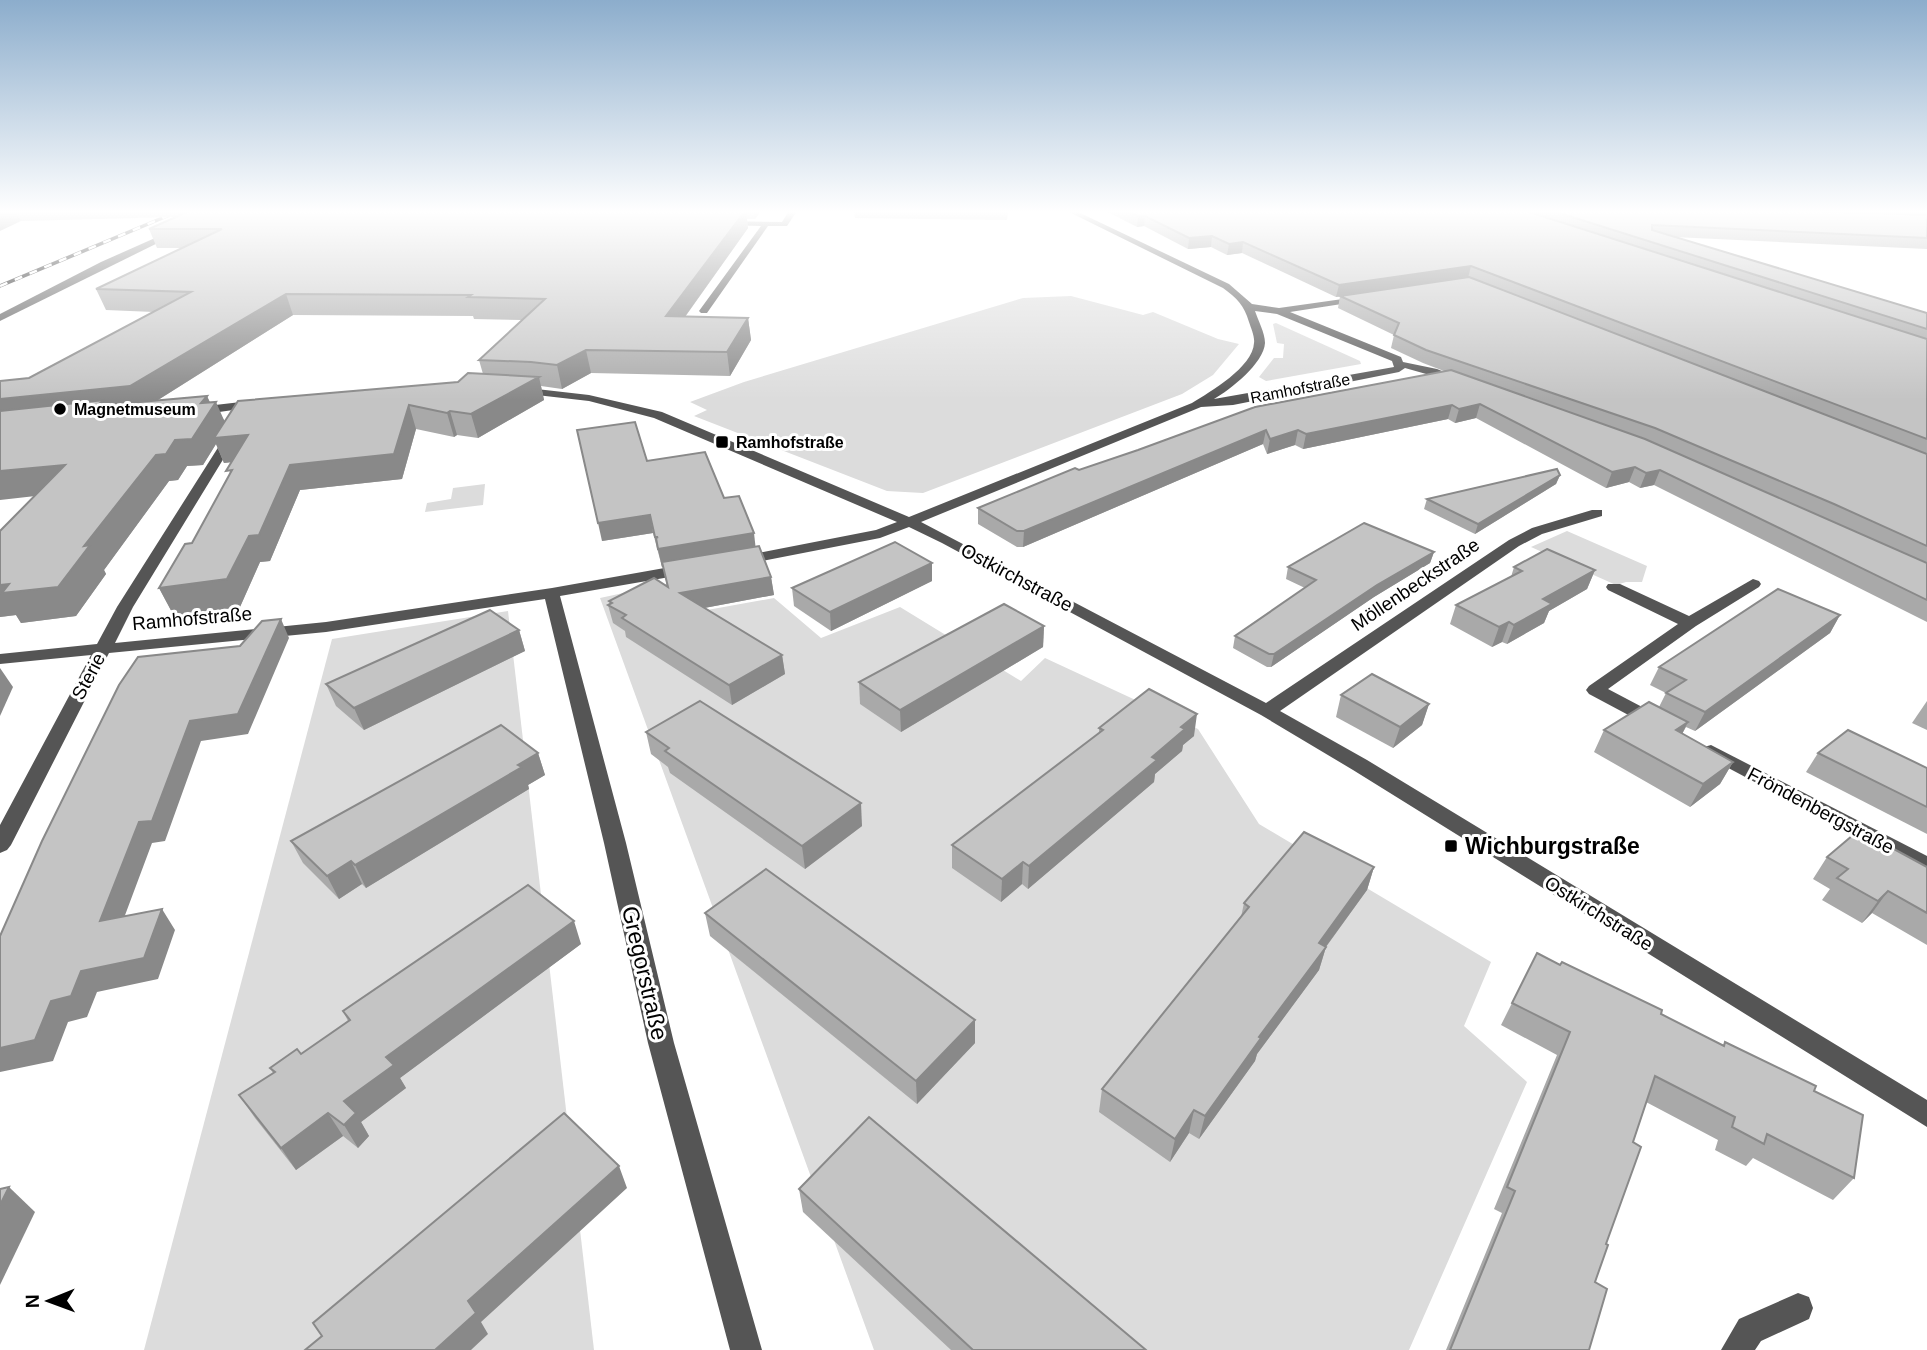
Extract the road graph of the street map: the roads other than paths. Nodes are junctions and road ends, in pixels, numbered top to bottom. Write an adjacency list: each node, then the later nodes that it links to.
1 (83, 274): 8 (street)
2 (730, 274): 6 (street)
3 (1201, 274): 5 (street)
4 (1367, 298): 7 (street)
5 (1249, 307): 7 (street); 14 (street, Ramhofstraße)
6 (704, 311)
7 (1279, 312): 9 (street)
8 (0, 318)
9 (1399, 364): 10 (street); 14 (street, Ramhofstraße)
10 (1470, 385)
11 (510, 390): 17 (street, Ostkirchstraße)
12 (277, 402): 13 (street)
13 (250, 405): 15 (street); 24 (street, Sterie)
14 (1196, 405): 17 (street, Ramhofstraße)
15 (182, 412)
16 (1597, 513): 26 (street, Möllenbeckstraße)
17 (908, 522): 18 (street, Ramhofstraße); 26 (street, Ostkirchstraße)
18 (725, 563)
19 (699, 567): 22 (street, Ramhofstraße)
20 (1753, 584): 23 (street)
21 (1614, 587): 23 (street)
22 (552, 593): 24 (street, Ramhofstraße); 33 (street, Gregorstraße)
23 (1690, 623): 27 (street)
24 (103, 648): 25 (street, Ramhofstraße); 29 (street, Sterie)
25 (0, 659)
26 (1267, 711): 31 (street, Ostkirchstraße)
27 (1669, 729)
28 (1693, 742): 30 (street, Fröndenbergstraße)
29 (0, 845)
30 (1927, 866)
31 (1927, 1115)
32 (1798, 1308): 34 (street)
33 (746, 1350)
34 (1737, 1350)

